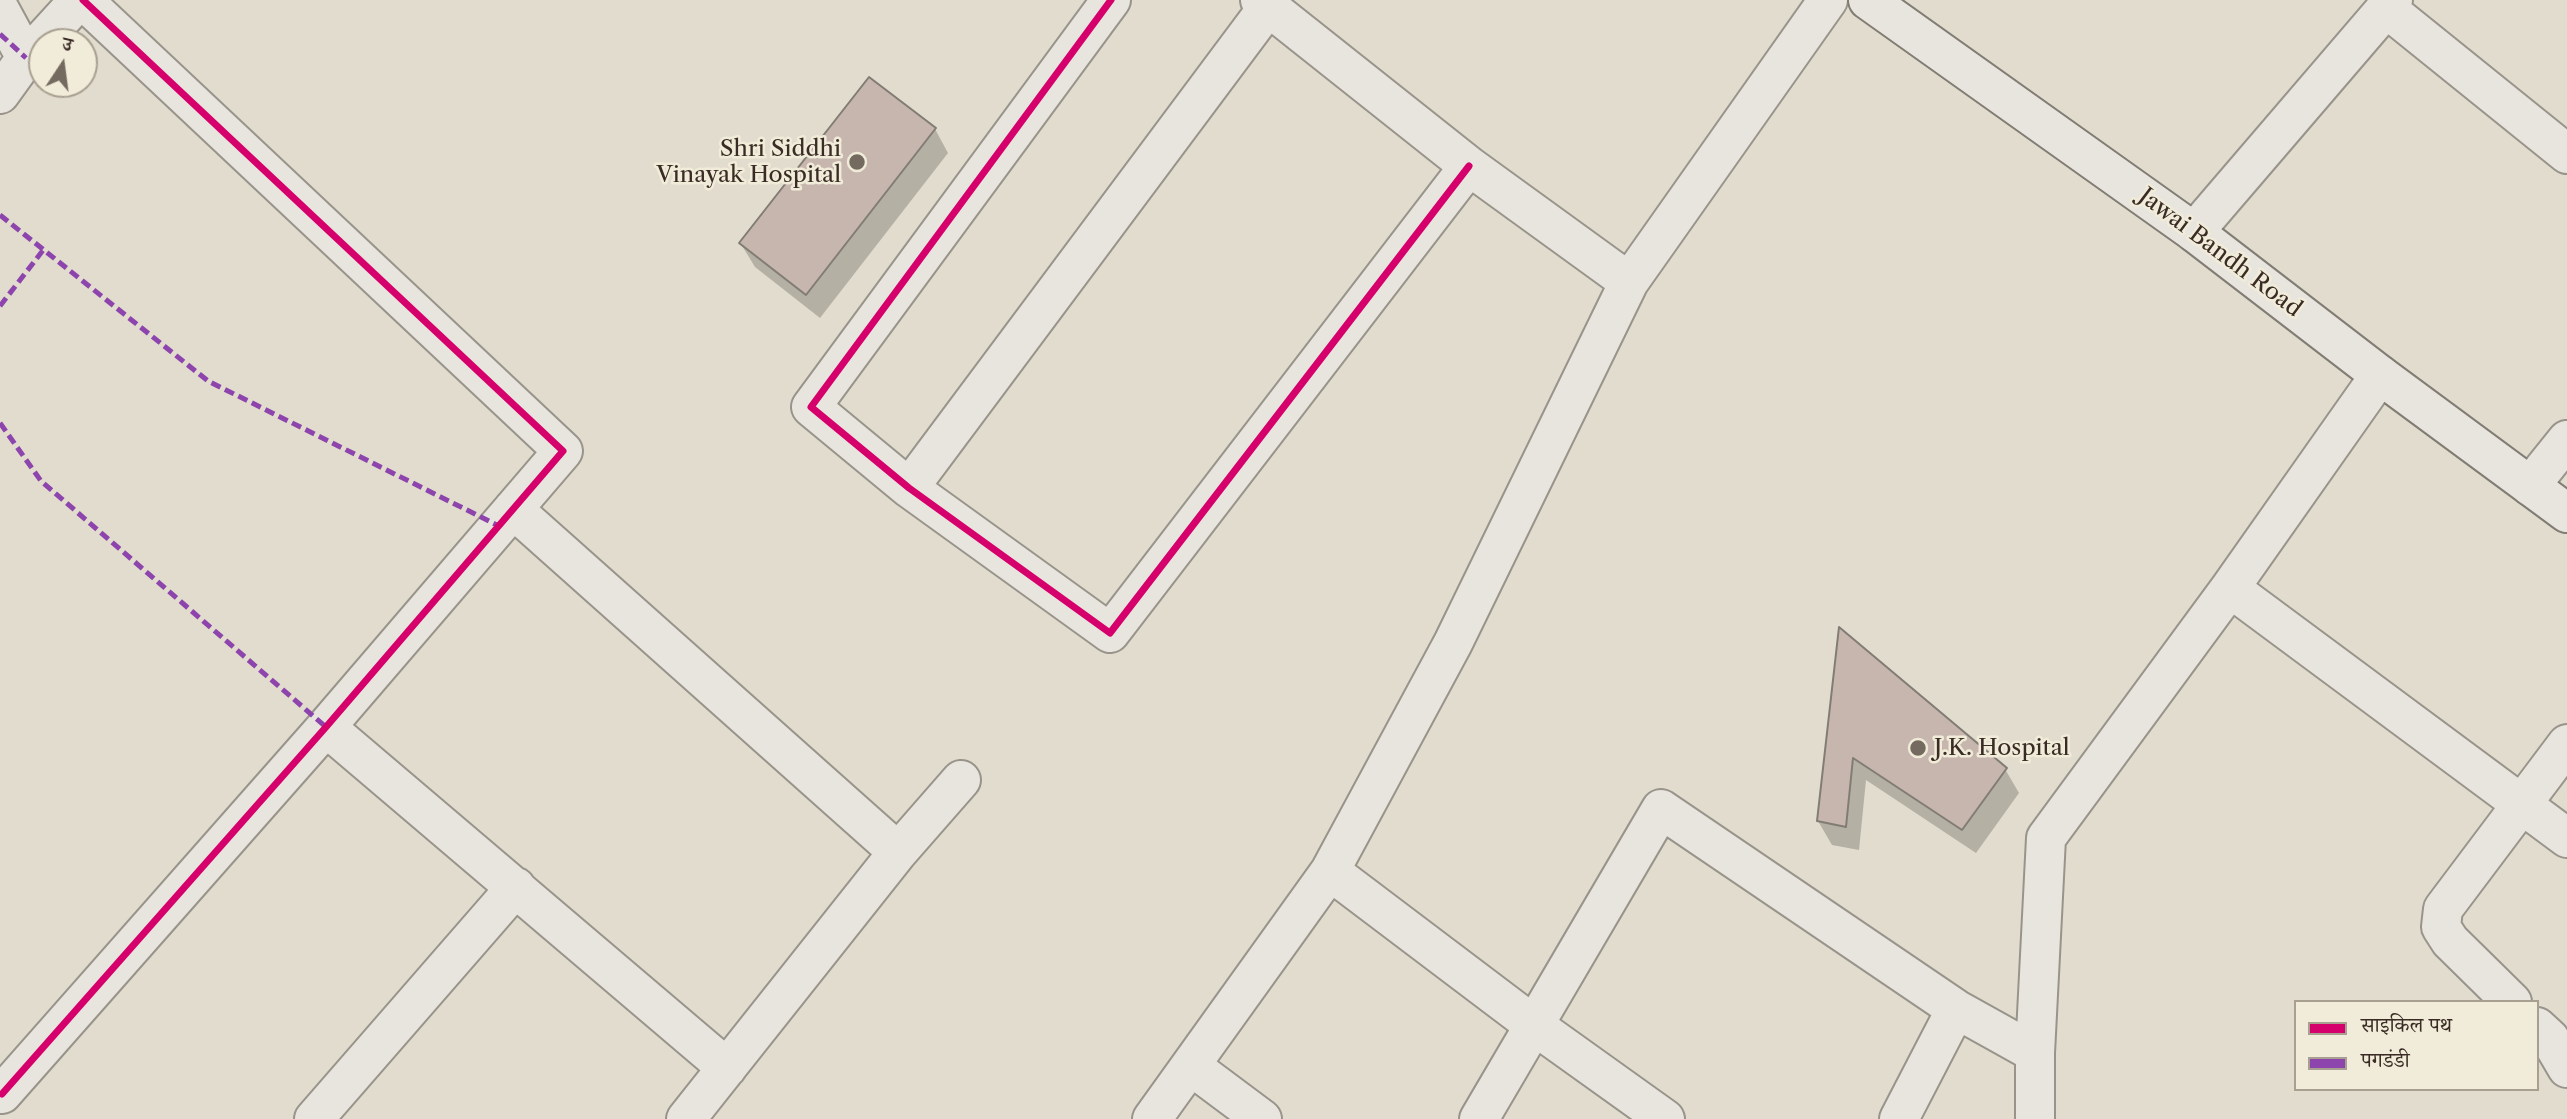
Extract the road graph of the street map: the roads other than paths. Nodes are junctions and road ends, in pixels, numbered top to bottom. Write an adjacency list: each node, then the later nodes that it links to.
1 (81, 0): 8 (street); 18 (street)
2 (1111, 0): 17 (street)
3 (1828, 0): 13 (street)
4 (1868, 0): 12 (street, Jawai Bandh Road)
5 (1264, 3): 11 (street); 17 (street)
6 (2390, 4): 10 (street); 12 (street)
7 (0, 10): 8 (street)
8 (26, 58): 9 (street)
9 (0, 94)
10 (2567, 154)
11 (1469, 166): 13 (street); 17 (street)
12 (2194, 232): 14 (street, Jawai Bandh Road)
13 (1629, 282): 27 (street)
14 (2380, 375): 16 (street, Jawai Bandh Road); 20 (street)
15 (2567, 440): 16 (street)
16 (2530, 486): 19 (street, Jawai Bandh Road)
17 (909, 488)
18 (513, 509): 21 (street); 26 (street)
19 (2567, 513)
20 (2230, 588): 24 (street); 32 (street)
21 (326, 727): 28 (street); 35 (street)
22 (2567, 744): 24 (street)
23 (961, 780): 26 (street)
24 (2521, 804): 25 (street); 29 (street)
25 (2567, 838)
26 (898, 852): 34 (street)
27 (1330, 871): 31 (street); 33 (street)
28 (516, 887): 34 (street); 36 (street)
29 (2510, 1000)
30 (1956, 1009): 31 (street); 32 (street); 42 (street)
31 (1535, 1026): 40 (street); 41 (street)
32 (2035, 1054): 43 (street)
33 (1191, 1066): 38 (street); 39 (street)
34 (727, 1068): 37 (street)
35 (2, 1094)
36 (314, 1119)
37 (686, 1119)
38 (1152, 1119)
39 (1262, 1119)
40 (1479, 1119)
41 (1665, 1119)
42 (1899, 1119)
43 (2035, 1119)

